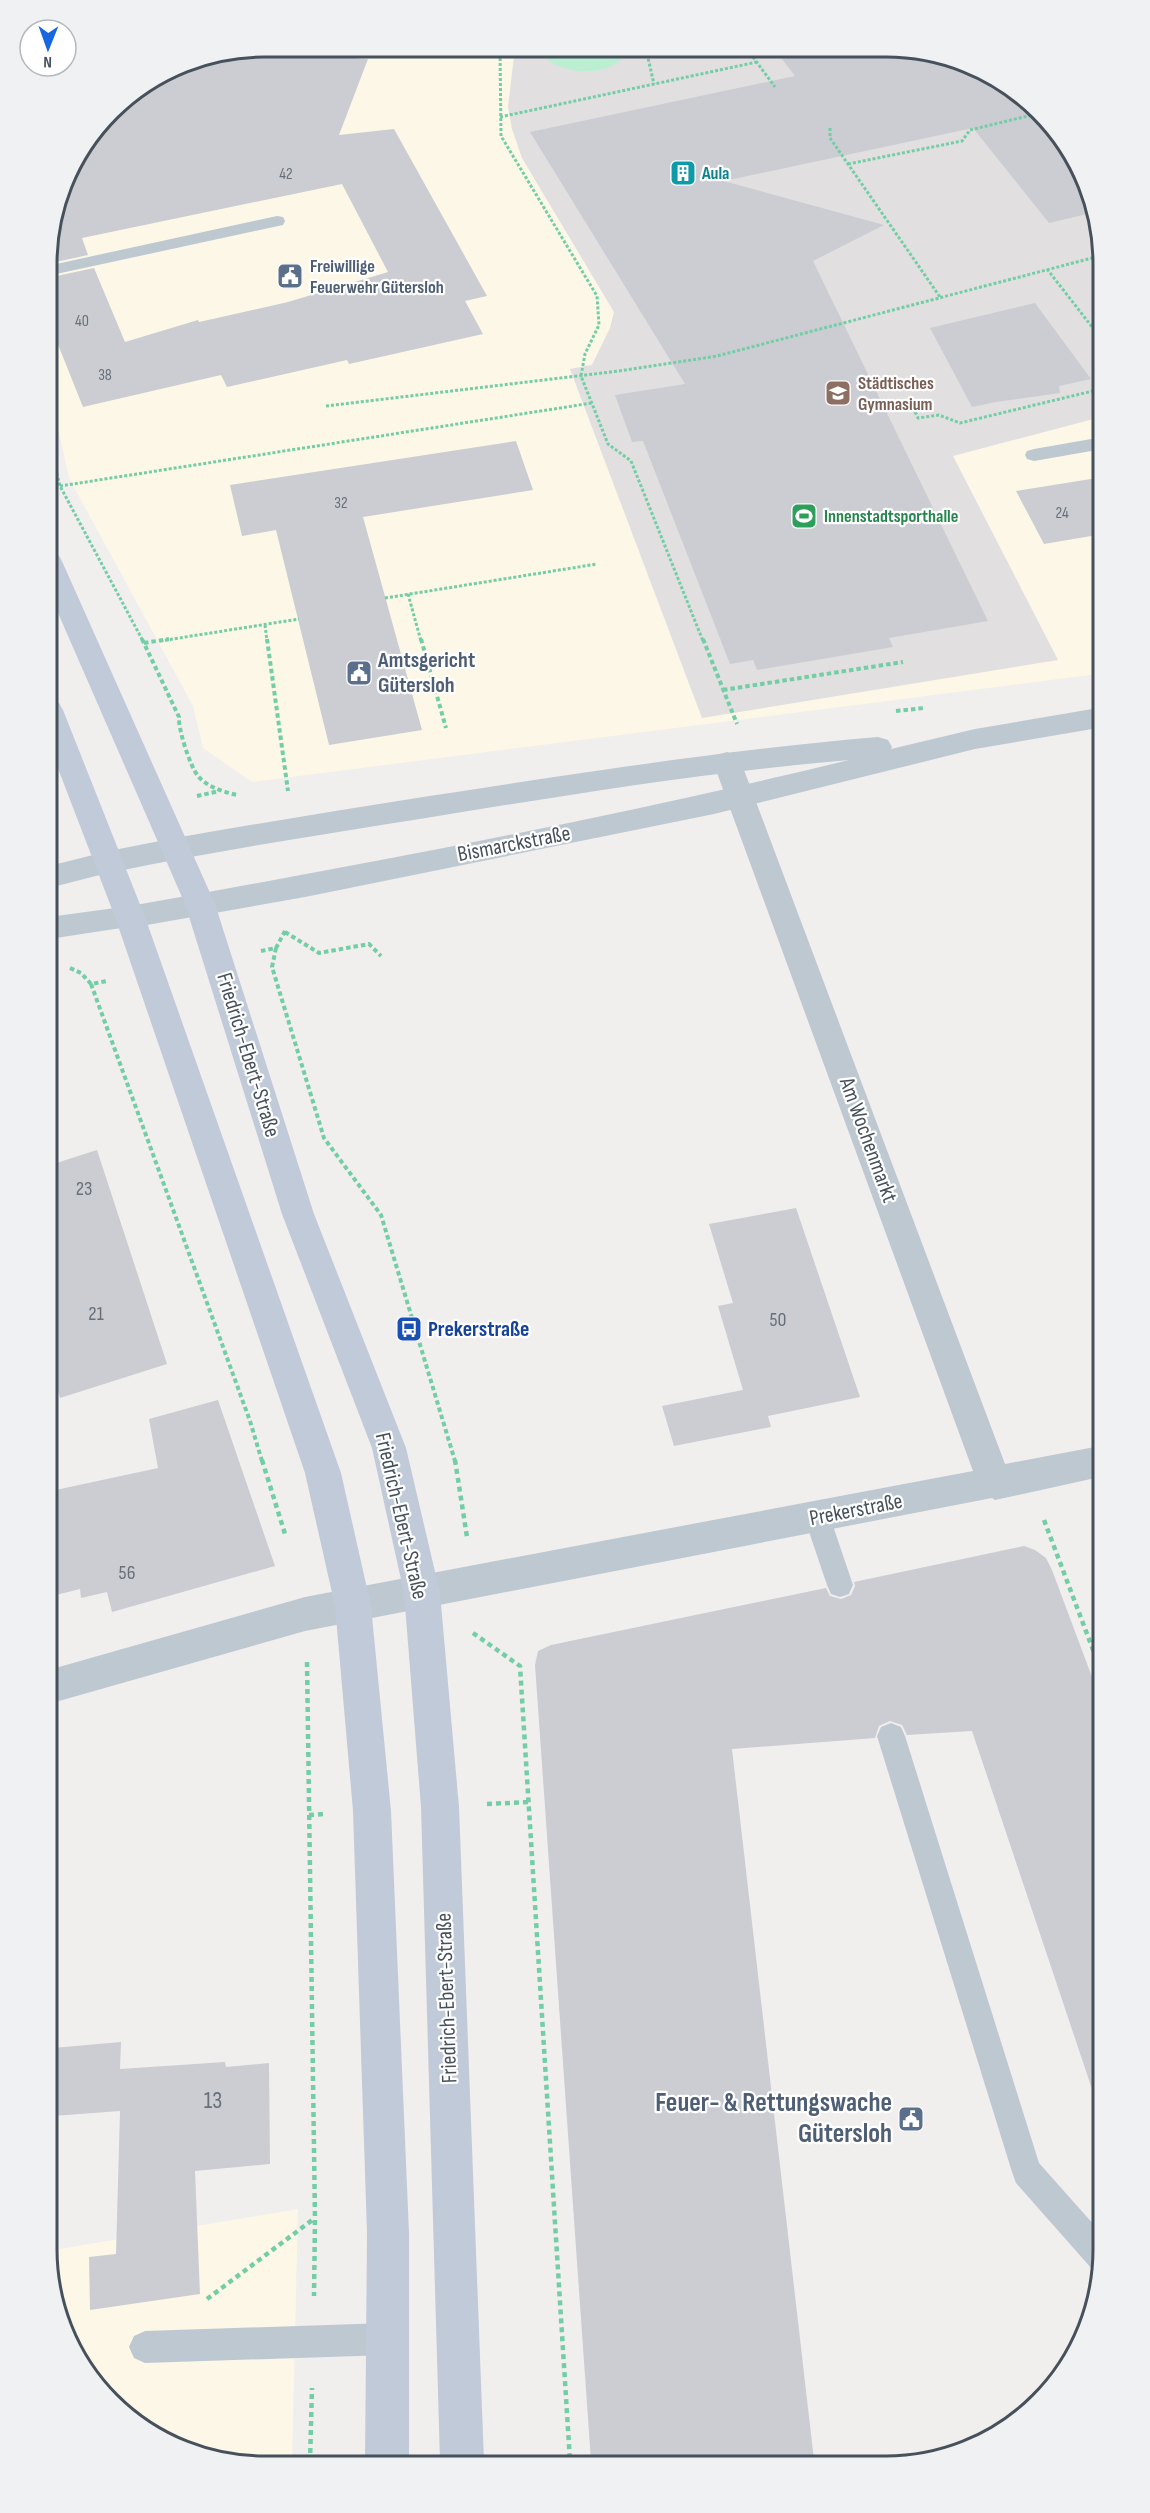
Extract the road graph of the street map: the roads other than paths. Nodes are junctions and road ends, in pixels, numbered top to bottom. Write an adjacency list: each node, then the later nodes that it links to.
1 (277, 221): 2 (lane)
2 (57, 269)
3 (1093, 445): 4 (lane)
4 (1034, 455)
5 (57, 580): 11 (main road, Friedrich-Ebert-Straße)
6 (1093, 719): 8 (street, Bismarckstraße)
7 (57, 730): 12 (main road)
8 (975, 739): 9 (street, Bismarckstraße); 10 (street, Bismarckstraße)
9 (727, 762): 10 (street, Am Wochenmarkt); 11 (street, Bismarckstraße)
10 (740, 797): 14 (street, Bismarckstraße); 18 (street, Am Wochenmarkt)
11 (175, 848): 12 (street, Bismarckstraße); 14 (main road, Friedrich-Ebert-Straße)
12 (109, 862): 13 (street, Bismarckstraße); 15 (main road)
13 (57, 875)
14 (200, 904): 15 (street, Bismarckstraße); 21 (main road, Friedrich-Ebert-Straße)
15 (130, 917): 16 (street, Bismarckstraße); 22 (main road)
16 (57, 927)
17 (1093, 1463): 18 (street, Prekerstraße)
18 (1012, 1480): 19 (street, Prekerstraße)
19 (817, 1517): 20 (lane); 21 (street, Prekerstraße)
20 (840, 1585)
21 (422, 1593): 22 (street, Prekerstraße); 29 (main road, Friedrich-Ebert-Straße)
22 (353, 1606): 23 (street, Prekerstraße); 26 (main road)
23 (57, 1685)
24 (891, 1737): 25 (lane)
25 (1093, 2247)
26 (387, 2339): 27 (lane); 28 (main road)
27 (145, 2347)
28 (387, 2456)
29 (462, 2456)

